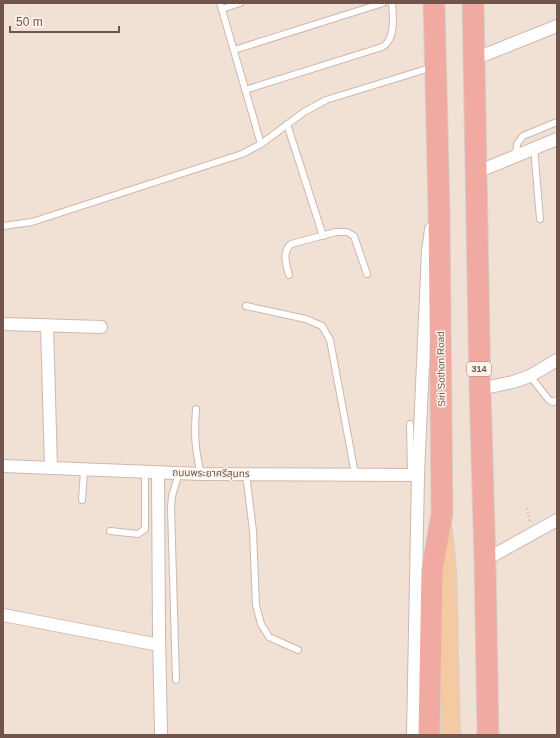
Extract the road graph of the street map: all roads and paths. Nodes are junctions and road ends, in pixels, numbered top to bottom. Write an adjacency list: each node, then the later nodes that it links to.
1 (240, 3): 6 (lane)
2 (383, 3): 8 (lane)
3 (392, 3): 11 (lane)
4 (434, 3): 10 (highway, Siri Sothon Road)
5 (473, 3): 9 (highway, 314)
6 (221, 6): 8 (lane)
7 (557, 26): 9 (street)
8 (234, 50): 11 (lane)
9 (474, 58): 18 (highway, 314)
10 (436, 66): 13 (lane); 19 (highway, Siri Sothon Road)
11 (245, 90): 15 (lane)
12 (557, 122): 17 (lane)
13 (287, 124): 15 (lane); 22 (lane)
14 (556, 142): 16 (street)
15 (261, 144): 21 (lane)
16 (534, 148): 17 (street); 20 (lane)
17 (516, 156): 18 (street)
18 (477, 172): 31 (highway, 314)
19 (439, 209): 44 (street); 46 (highway, Siri Sothon Road)
20 (540, 219)
21 (3, 226)
22 (323, 236): 23 (lane); 24 (lane)
23 (367, 274)
24 (289, 275)
25 (246, 306): 43 (lane)
26 (3, 324): 27 (street)
27 (47, 325): 28 (street); 36 (street)
28 (101, 327)
29 (557, 360): 30 (street)
30 (530, 376): 31 (street); 32 (lane)
31 (480, 389): 49 (highway, 314)
32 (557, 400)
33 (196, 409): 41 (lane)
34 (410, 424): 44 (lane)
35 (3, 466): 36 (street, ถนนพระยาศรีสุนทร)
36 (51, 468): 37 (street, ถนนพระยาศรีสุนทร)
37 (84, 470): 38 (street, ถนนพระยาศรีสุนทร); 45 (lane)
38 (145, 472): 39 (street, ถนนพระยาศรีสุนทร); 48 (lane)
39 (158, 472): 40 (street, ถนนพระยาศรีสุนทร); 52 (street)
40 (179, 473): 41 (street, ถนนพระยาศรีสุนทร); 51 (lane)
41 (201, 474): 42 (street, ถนนพระยาศรีสุนทร)
42 (246, 474): 43 (street, ถนนพระยาศรีสุนทร); 53 (lane)
43 (355, 474): 44 (street, ถนนพระยาศรีสุนทร)
44 (415, 475): 56 (street)
45 (82, 500)
46 (442, 514): 57 (highway); 58 (main road, Siri Sothon Road)
47 (557, 520): 49 (street)
48 (110, 531)
49 (485, 560): 59 (highway, 314)
50 (3, 615): 52 (street)
51 (174, 634): 52 (lane); 54 (lane)
52 (159, 640): 55 (street)
53 (298, 650)
54 (176, 680)
55 (161, 735)
56 (413, 735)
57 (428, 735)
58 (451, 735)
59 (488, 735)

